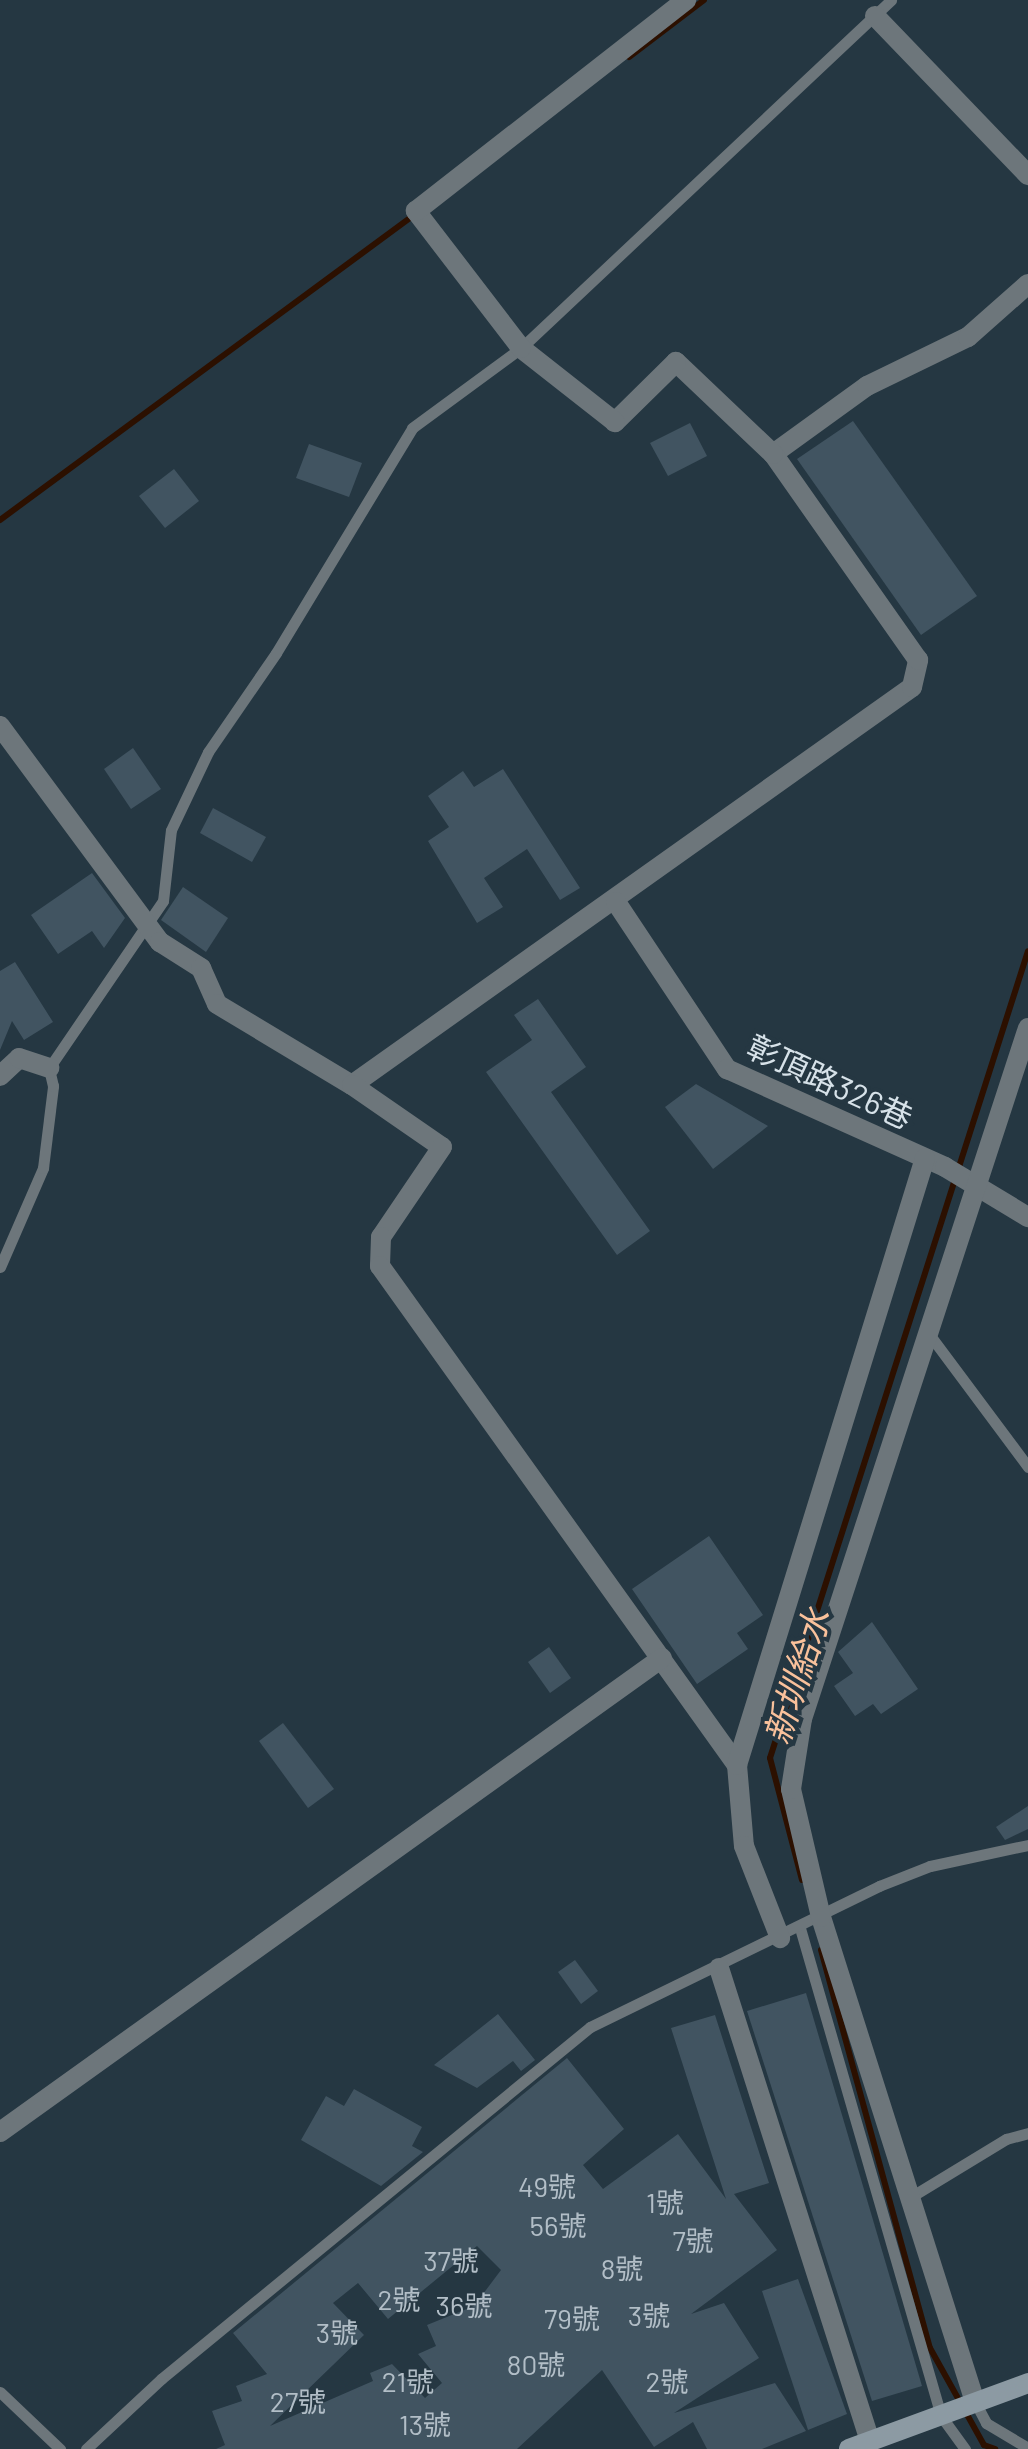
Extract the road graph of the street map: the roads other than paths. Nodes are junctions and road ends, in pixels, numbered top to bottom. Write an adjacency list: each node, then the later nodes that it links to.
1 (686, 0): 6 (street)
2 (891, 0): 3 (lane)
3 (875, 16): 4 (street); 6 (lane)
4 (1028, 175)
5 (1028, 284): 7 (street)
6 (521, 348): 7 (street); 10 (lane)
7 (773, 454): 9 (street)
8 (0, 726): 10 (street)
9 (616, 902): 14 (street); 15 (street, 彰頂路326巷)
10 (148, 925): 12 (lane); 14 (street)
11 (1028, 1028): 16 (street)
12 (49, 1068): 13 (street); 18 (lane)
13 (0, 1076)
14 (352, 1085): 21 (street)
15 (926, 1158): 16 (street, 彰頂路326巷); 22 (street)
16 (974, 1181): 17 (street, 彰頂路326巷); 19 (street)
17 (1028, 1217)
18 (0, 1267)
19 (926, 1330): 20 (lane); 24 (street)
20 (1028, 1467)
21 (662, 1658): 22 (street); 28 (street)
22 (737, 1765): 26 (street)
23 (1028, 1845): 24 (lane)
24 (821, 1917): 25 (lane); 30 (street)
25 (800, 1928): 26 (lane); 34 (lane)
26 (780, 1938): 27 (lane)
27 (719, 1968): 35 (street); 38 (lane)
28 (0, 2132)
29 (1028, 2133): 30 (lane)
30 (910, 2198): 33 (street)
31 (1028, 2383): 33 (main road)
32 (0, 2392): 37 (lane)
33 (974, 2402): 34 (main road); 36 (lane)
34 (941, 2416): 35 (main road); 40 (lane)
35 (870, 2441): 39 (main road)
36 (1028, 2448)
37 (60, 2449)
38 (86, 2449)
39 (848, 2449)
40 (965, 2449)

